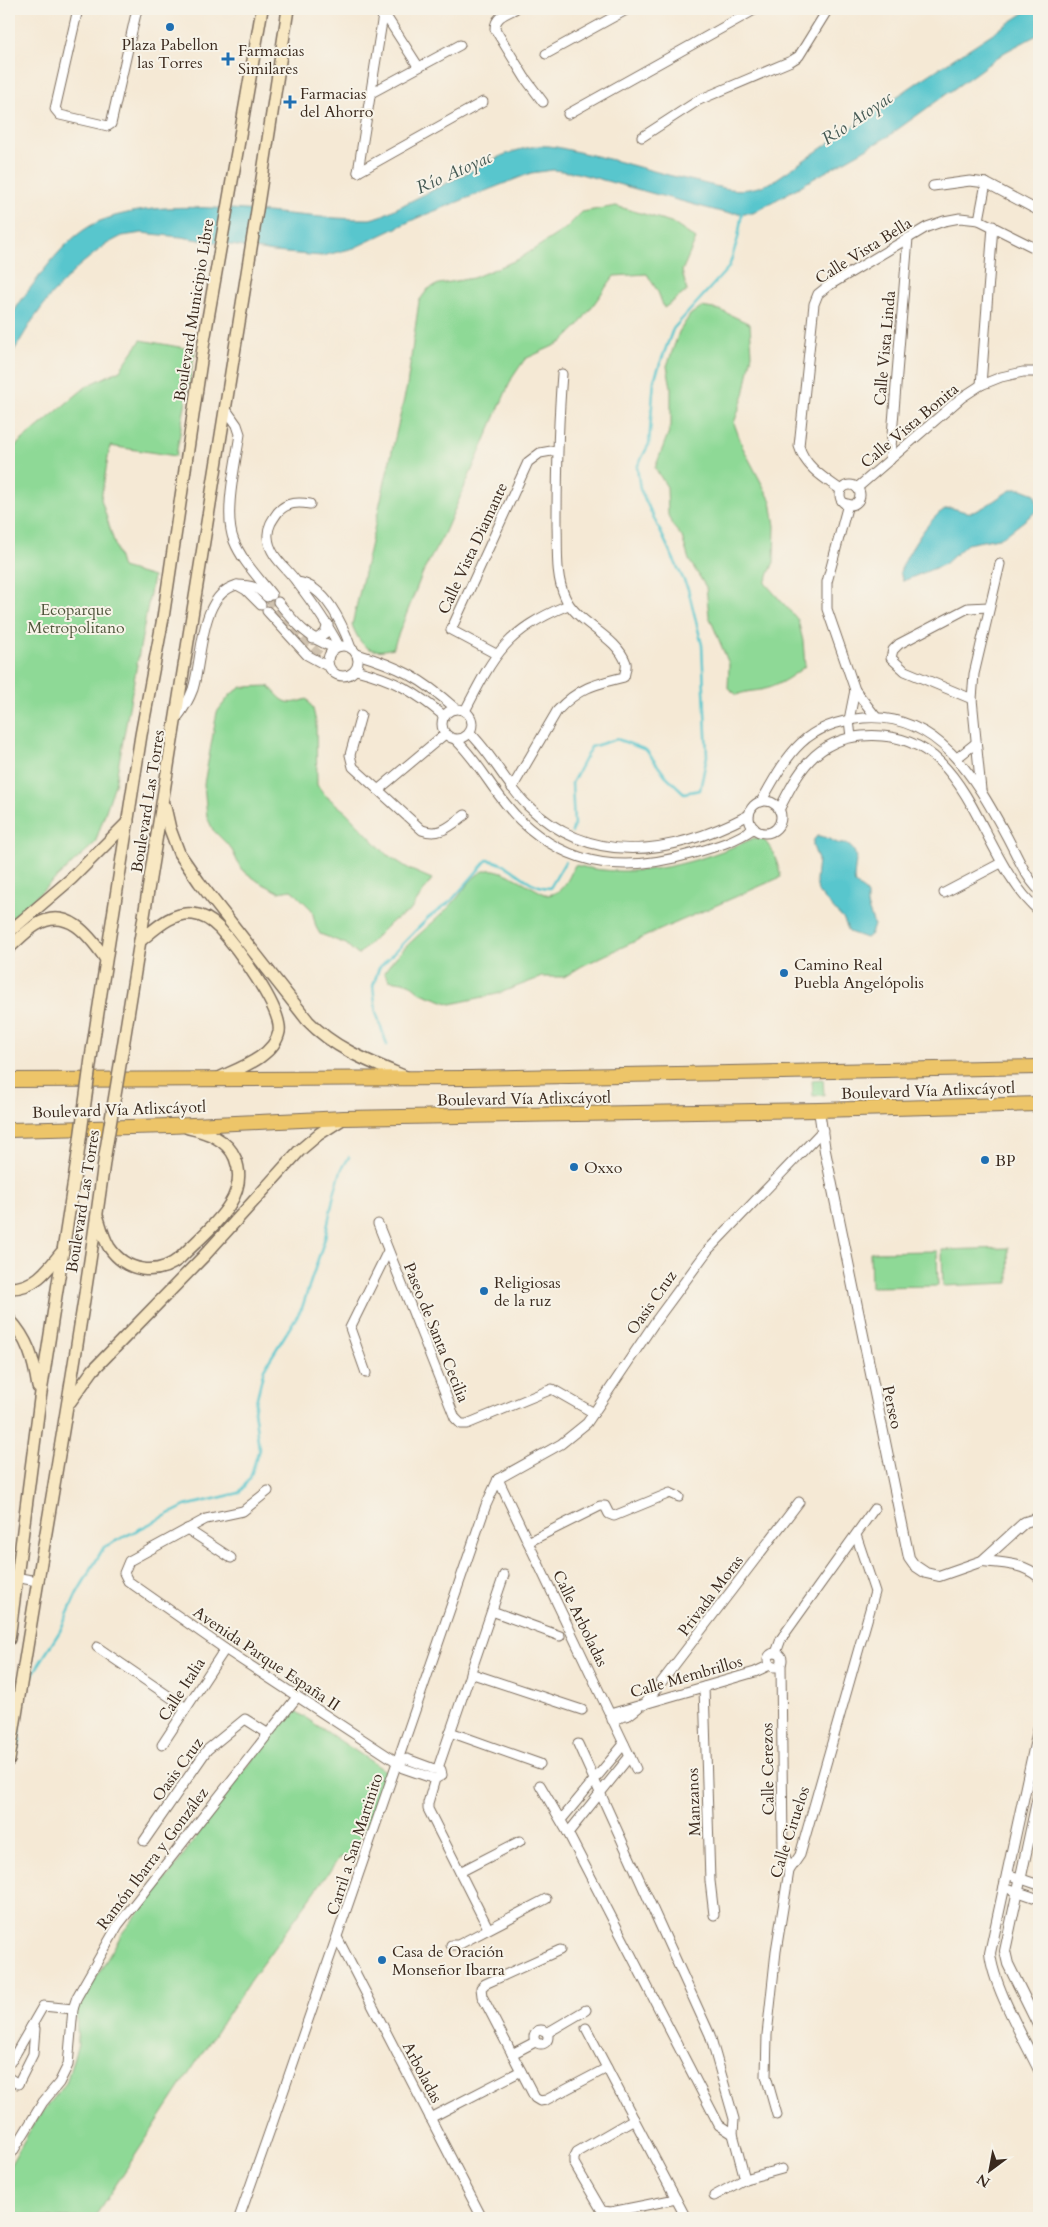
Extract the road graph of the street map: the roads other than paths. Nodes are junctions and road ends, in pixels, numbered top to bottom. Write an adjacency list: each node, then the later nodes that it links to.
1 (78, 9): 2 (street)
2 (137, 9)
3 (262, 9): 40 (main road, Boulevard Municipio Libre)
4 (288, 9): 28 (main road)
5 (515, 9): 15 (street)
6 (628, 9): 11 (street)
7 (756, 9): 16 (street)
8 (828, 9): 17 (street)
9 (387, 10): 12 (street); 13 (street)
10 (460, 45): 12 (street)
11 (546, 54)
12 (418, 66): 13 (street)
13 (371, 93): 14 (street)
14 (483, 102)
15 (543, 102)
16 (568, 114)
17 (642, 137)
18 (986, 183): 19 (street); 20 (street); 21 (street)
19 (933, 186)
20 (1039, 210)
21 (978, 220): 22 (street, Calle Vista Bella); 23 (street, Calle Vista Bella)
22 (994, 226): 24 (street, Calle Vista Bella); 27 (street, Calle Vista Bonita)
23 (908, 238): 30 (street, Calle Vista Linda); 32 (street, Calle Vista Bella)
24 (1039, 250)
25 (1039, 372): 27 (street, Calle Vista Bonita)
26 (562, 374): 29 (street)
27 (981, 385): 30 (street, Calle Vista Bonita)
28 (225, 408): 37 (street); 55 (main road, Boulevard Las Torres)
29 (557, 450): 38 (street); 45 (street, Calle Vista Diamante)
30 (890, 460): 31 (street, Calle Vista Bonita)
31 (857, 488): 32 (street); 34 (street)
32 (841, 490): 34 (street)
33 (310, 504): 36 (street)
34 (848, 504): 48 (street)
35 (1000, 564): 39 (street)
36 (297, 582): 41 (street); 44 (street)
37 (269, 602): 42 (street); 46 (street); 55 (street)
38 (568, 605): 45 (street); 63 (street)
39 (989, 607): 49 (street); 49 (street)
40 (163, 618): 71 (main road, Boulevard Las Torres)
41 (328, 624): 42 (street); 43 (street)
42 (314, 639): 43 (street)
43 (337, 647): 44 (street); 46 (street)
44 (354, 651): 47 (street); 50 (street)
45 (496, 654): 51 (street)
46 (329, 667): 47 (street)
47 (356, 670): 53 (street)
48 (855, 690): 54 (street); 56 (street)
49 (972, 699): 61 (street)
50 (455, 708): 51 (street); 53 (street)
51 (465, 710): 57 (street)
52 (361, 715): 64 (street)
53 (444, 716): 58 (street)
54 (876, 717): 56 (street); 62 (street)
55 (176, 720): 66 (main road, Boulevard Las Torres)
56 (849, 720): 59 (street); 67 (street)
57 (470, 733): 60 (street); 63 (street)
58 (446, 734): 60 (street); 64 (street)
59 (851, 737): 68 (street); 74 (street)
60 (456, 740): 73 (street)
61 (976, 743): 62 (street); 65 (street)
62 (957, 758): 65 (street)
63 (512, 788): 70 (street)
64 (378, 790): 69 (street)
65 (981, 792): 72 (street)
66 (164, 799): 80 (main road, Boulevard Las Torres); 84 (main road)
67 (760, 802): 68 (street); 70 (street)
68 (779, 810): 73 (street)
69 (465, 815)
70 (749, 815): 73 (street)
71 (128, 822): 79 (main road); 82 (main road, Boulevard Las Torres)
72 (1001, 826): 74 (street); 76 (street)
73 (754, 828)
74 (986, 834): 75 (street)
75 (1001, 863): 77 (street); 78 (street)
76 (1039, 890)
77 (944, 893)
78 (1039, 911)
79 (9, 932)
80 (140, 941): 85 (main road); 93 (main road, Boulevard Las Torres, bridge)
81 (9, 948): 82 (main road)
82 (105, 958): 96 (main road, Boulevard Las Torres, bridge)
83 (1039, 1067): 84 (main road, Boulevard Vía Atlixcáyotl)
84 (407, 1078): 85 (main road, Boulevard Vía Atlixcáyotl)
85 (217, 1079): 86 (main road, Boulevard Vía Atlixcáyotl)
86 (9, 1080)
87 (1039, 1104): 88 (main road, Boulevard Vía Atlixcáyotl)
88 (819, 1110): 89 (main road, Boulevard Vía Atlixcáyotl); 92 (street, Perseo)
89 (344, 1118): 90 (main road, Boulevard Vía Atlixcáyotl); 101 (main road)
90 (172, 1126): 91 (main road, Boulevard Vía Atlixcáyotl); 93 (main road)
91 (9, 1130)
92 (823, 1130): 102 (street, Oasis Cruz); 113 (street, Perseo)
93 (97, 1215): 101 (main road, Boulevard Las Torres)
94 (378, 1224): 95 (street, Paseo de Santa Cecilia)
95 (388, 1251): 99 (street); 102 (street, Paseo de Santa Cecilia)
96 (62, 1252): 97 (main road); 100 (main road, Boulevard Las Torres)
97 (9, 1288)
98 (9, 1319): 100 (main road)
99 (366, 1373)
100 (40, 1399): 115 (main road, Boulevard Las Torres)
101 (67, 1406): 117 (main road, Boulevard Las Torres)
102 (594, 1413): 103 (street, Oasis Cruz)
103 (498, 1479): 111 (street, Calle Arboladas); 141 (street, Carril a San Martinito)
104 (268, 1491): 109 (street)
105 (679, 1497): 111 (street)
106 (799, 1502): 129 (street, Privada Moras)
107 (874, 1509): 110 (street)
108 (1039, 1518): 113 (street, Perseo)
109 (187, 1529): 112 (street); 122 (street, Avenida Parque España II)
110 (856, 1535): 123 (street); 153 (street, Calle Ciruelos)
111 (528, 1542): 132 (street, Calle Arboladas)
112 (231, 1558)
113 (982, 1561): 116 (street)
114 (504, 1575): 118 (street)
115 (13, 1577): 117 (street); 120 (main road, Boulevard Las Torres)
116 (1039, 1577)
117 (37, 1581): 140 (main road, Boulevard Las Torres)
118 (492, 1611): 119 (street); 126 (street)
119 (560, 1636)
120 (9, 1638)
121 (97, 1647): 130 (street)
122 (225, 1649): 128 (street, Avenida Parque España II); 130 (street, Calle Italia)
123 (776, 1653): 124 (street); 125 (street)
124 (770, 1665): 125 (street); 127 (street, Calle Membrillos)
125 (781, 1665): 153 (street, Calle Cerezos)
126 (470, 1673): 131 (street); 134 (street)
127 (704, 1687): 129 (street, Calle Membrillos); 162 (street, Manzanos)
128 (297, 1697): 135 (street, Ramón Ibarra y González); 141 (street, Avenida Parque España II)
129 (641, 1706): 132 (street, Calle Membrillos)
130 (186, 1708): 138 (street, Calle Italia)
131 (582, 1710)
132 (611, 1717): 137 (street, Calle Arboladas)
133 (1039, 1726): 155 (street)
134 (450, 1732): 142 (street); 144 (street)
135 (267, 1733): 151 (street, Oasis Cruz); 167 (street, Ramón Ibarra y González)
136 (578, 1744): 145 (street)
137 (624, 1744): 139 (street, Calle Arboladas); 145 (street)
138 (162, 1745)
139 (630, 1756): 143 (street, Calle Arboladas); 147 (street)
140 (9, 1760)
141 (397, 1762): 144 (street, Avenida Parque España II); 164 (street, Carril a San Martinito)
142 (540, 1764)
143 (636, 1770)
144 (435, 1773): 154 (street)
145 (594, 1779): 147 (street); 149 (street)
146 (540, 1785): 149 (street)
147 (600, 1792): 150 (street); 181 (street)
148 (1039, 1792): 156 (street)
149 (561, 1820): 150 (street)
150 (568, 1832): 181 (street)
151 (144, 1841)
152 (520, 1841): 154 (street)
153 (789, 1871): 178 (street, Calle Ciruelos)
154 (460, 1872): 163 (street)
155 (1007, 1874): 156 (street); 158 (street)
156 (1021, 1879): 157 (street); 159 (street)
157 (1039, 1885)
158 (1004, 1887): 159 (street); 175 (street)
159 (1017, 1892): 161 (street); 170 (street)
160 (546, 1899): 163 (street)
161 (1039, 1899)
162 (714, 1915)
163 (488, 1928): 165 (street)
164 (338, 1939): 179 (street, Arboladas); 187 (street, Carril a San Martinito)
165 (451, 1945)
166 (560, 1950): 172 (street)
167 (73, 2008): 169 (street); 182 (street, Ramón Ibarra y González)
168 (586, 2010): 172 (street)
169 (31, 2027): 173 (street); 177 (street)
170 (1039, 2027)
171 (586, 2028): 174 (street)
172 (512, 2054): 176 (street)
173 (9, 2058)
174 (607, 2068): 176 (street); 180 (street)
175 (1039, 2070)
176 (521, 2071): 179 (street)
177 (9, 2078)
178 (778, 2115)
179 (430, 2118): 188 (street, Arboladas)
180 (634, 2119): 186 (street); 186 (street)
181 (732, 2134): 184 (street)
182 (9, 2158)
183 (782, 2169): 184 (street)
184 (745, 2179): 185 (street)
185 (714, 2196)
186 (676, 2199): 189 (street)
187 (239, 2218)
188 (482, 2218)
189 (686, 2218)

